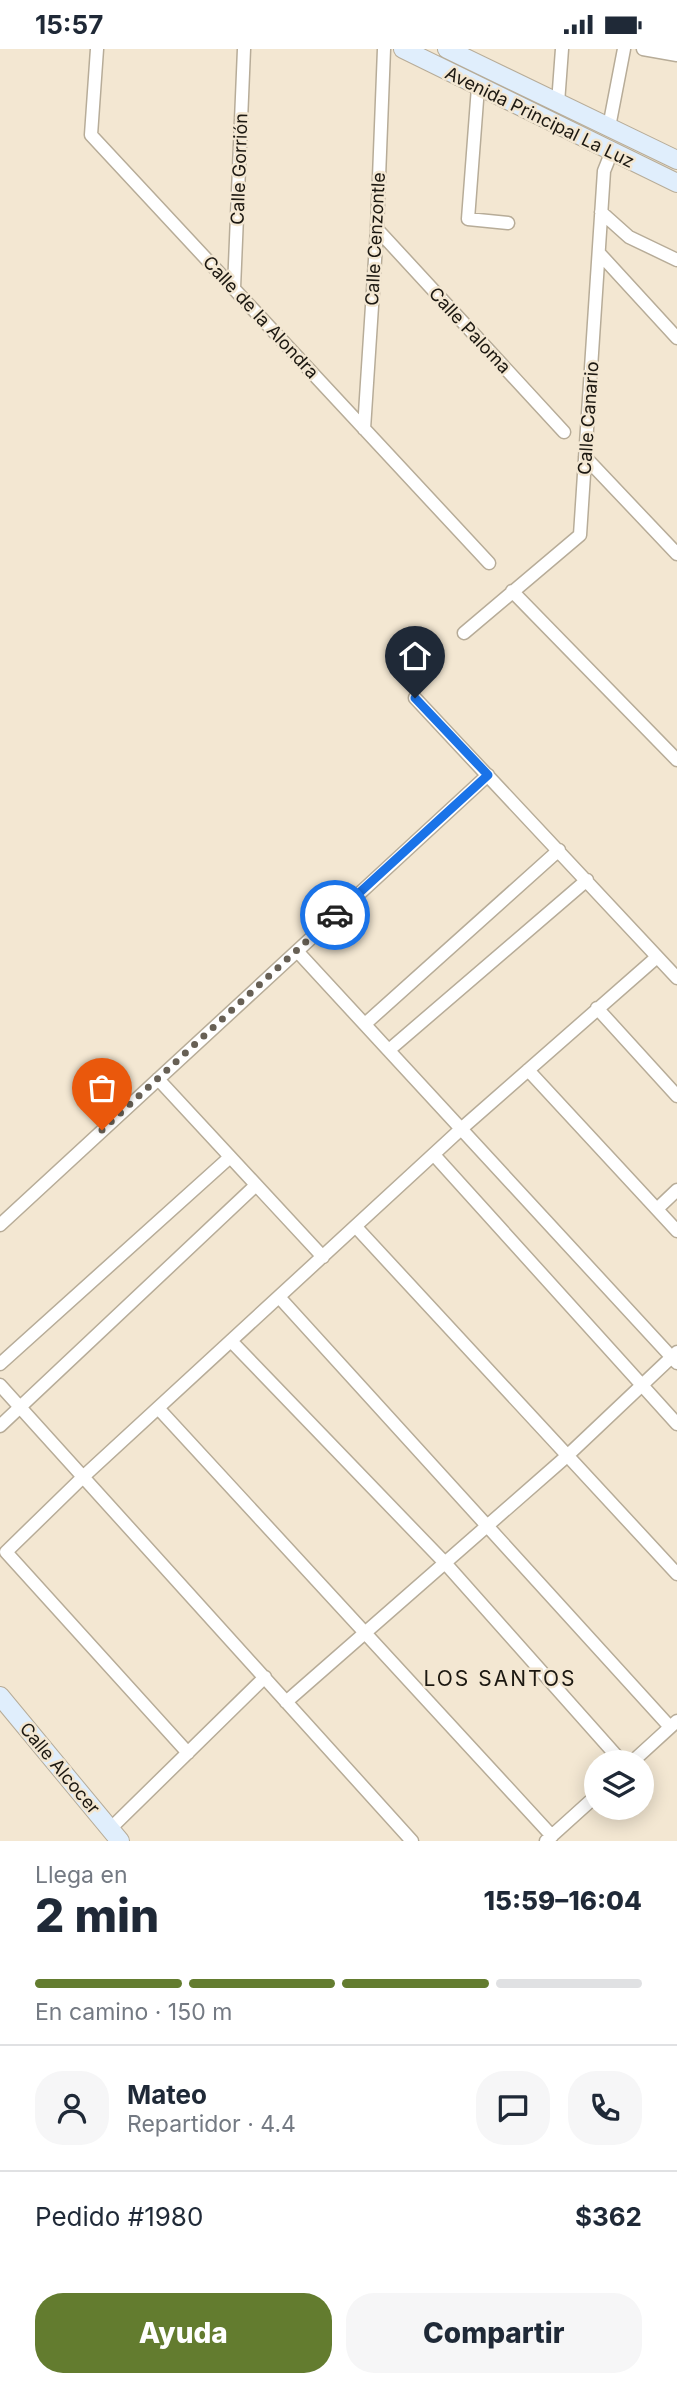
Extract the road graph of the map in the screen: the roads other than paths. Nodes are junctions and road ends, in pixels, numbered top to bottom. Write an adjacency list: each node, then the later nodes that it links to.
1 (97, 49): 21 (street, Calle de la Alondra)
2 (244, 49): 21 (street, Calle Gorrión)
3 (384, 49): 18 (street, Calle Cenzontle)
4 (403, 49): 10 (street, Avenida Principal La Luz)
5 (447, 49): 11 (street, Avenida Principal La Luz)
6 (562, 49): 11 (street)
7 (624, 49): 12 (street)
8 (643, 49): 9 (street)
9 (677, 55)
10 (478, 87): 13 (street, Avenida Principal La Luz); 17 (street)
11 (558, 103): 12 (street, Avenida Principal La Luz)
12 (609, 127): 14 (street, Avenida Principal La Luz)
13 (612, 151): 15 (street, Avenida Principal La Luz); 16 (street, Calle Canario)
14 (677, 160)
15 (677, 183)
16 (601, 212): 19 (street, Calle Canario); 20 (street)
17 (508, 223)
18 (377, 229): 23 (street, Calle Cenzontle); 24 (street, Calle Paloma)
19 (598, 253): 22 (street); 25 (street, Calle Canario)
20 (677, 260)
21 (234, 288): 23 (street, Calle de la Alondra)
22 (677, 338)
23 (364, 429): 27 (street, Calle de la Alondra)
24 (564, 432)
25 (585, 457): 26 (street); 28 (street, Calle Canario)
26 (677, 554)
27 (489, 563)
28 (512, 591): 29 (street, Calle Canario); 31 (street)
29 (464, 633)
30 (415, 698): 32 (street)
31 (677, 760)
32 (488, 775): 33 (street); 35 (street)
33 (559, 850): 34 (street); 39 (street)
34 (587, 880): 36 (street); 40 (street)
35 (297, 951): 39 (street); 42 (street)
36 (657, 957): 37 (street); 38 (street)
37 (677, 978)
38 (597, 1008): 41 (street); 43 (street)
39 (365, 1024): 40 (street)
40 (389, 1050): 44 (street)
41 (528, 1070): 44 (street); 49 (street)
42 (158, 1079): 46 (street); 50 (street)
43 (677, 1095)
44 (461, 1129): 45 (street); 56 (street)
45 (435, 1156): 51 (street); 59 (street)
46 (229, 1158): 47 (street); 57 (street)
47 (255, 1186): 53 (street); 61 (street)
48 (677, 1189): 49 (street)
49 (657, 1209): 52 (street)
50 (0, 1225)
51 (356, 1227): 53 (street); 64 (street)
52 (677, 1231)
53 (323, 1257): 54 (street)
54 (279, 1297): 55 (street); 66 (street)
55 (231, 1341): 60 (street); 67 (street)
56 (676, 1358): 59 (street)
57 (0, 1364)
58 (0, 1385): 61 (street)
59 (642, 1385): 62 (street); 64 (street)
60 (158, 1408): 65 (street); 69 (street)
61 (19, 1409): 63 (street); 65 (street)
62 (677, 1424)
63 (0, 1426)
64 (567, 1456): 66 (street); 68 (street)
65 (84, 1476): 70 (street); 76 (street)
66 (486, 1526): 67 (street); 73 (street)
67 (446, 1563): 69 (street); 74 (street)
68 (677, 1574)
69 (363, 1633): 72 (street); 79 (street)
70 (265, 1677): 72 (street); 76 (street)
71 (0, 1696): 78 (street, Calle Alcocer)
72 (286, 1702): 80 (street)
73 (674, 1724): 75 (street)
74 (611, 1750)
75 (645, 1750)
76 (188, 1753): 78 (street)
77 (584, 1807): 79 (street)
78 (115, 1835)
79 (549, 1839)
80 (412, 1841)

